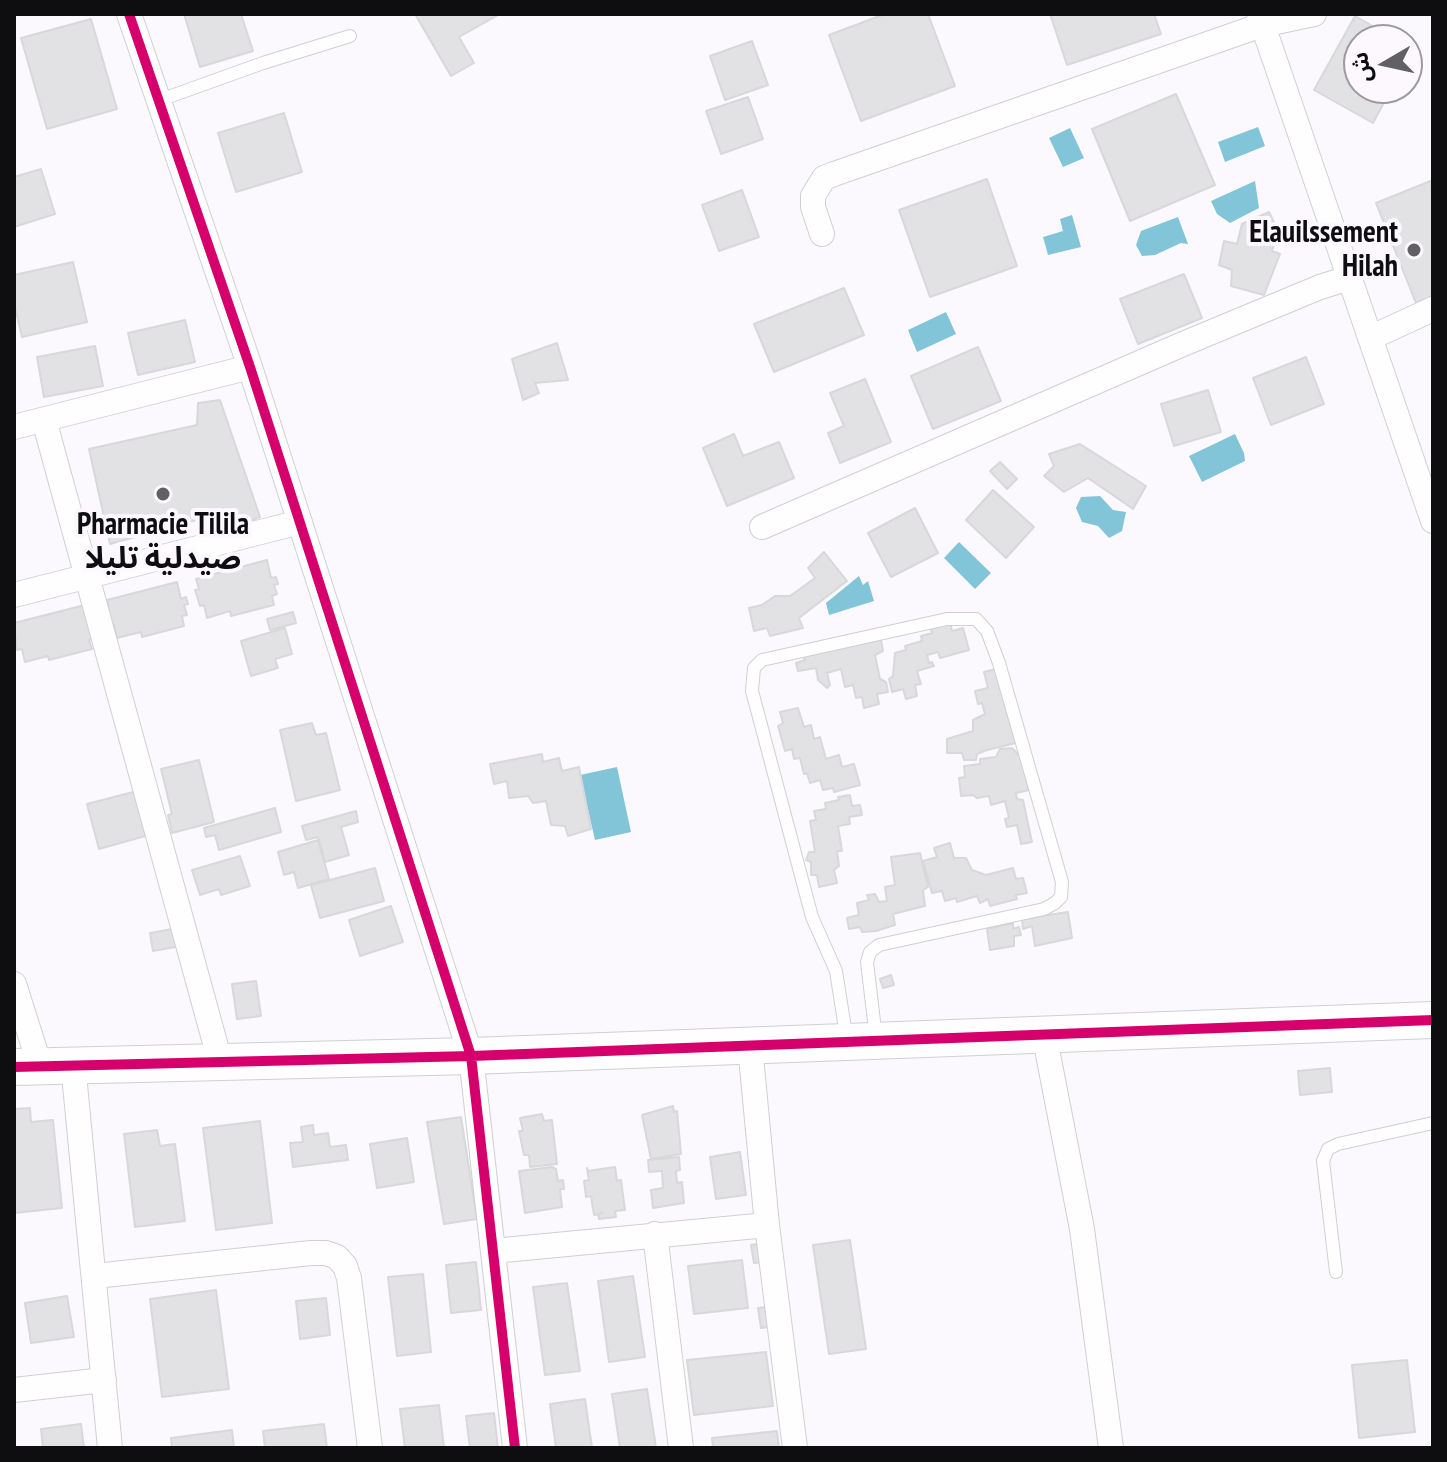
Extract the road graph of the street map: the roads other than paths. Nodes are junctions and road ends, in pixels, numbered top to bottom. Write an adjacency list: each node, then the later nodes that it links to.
1 (129, 14): 5 (street)
2 (1314, 14): 3 (street)
3 (1260, 20): 6 (street); 7 (street)
4 (350, 36): 5 (lane)
5 (160, 100): 10 (street)
6 (822, 234)
7 (1349, 278): 9 (street); 15 (street)
8 (1433, 309): 9 (street)
9 (1370, 338): 13 (street)
10 (250, 367): 11 (street); 14 (street)
11 (44, 420): 12 (street); 16 (street)
12 (14, 427)
13 (1433, 521)
14 (300, 522): 16 (street); 23 (street)
15 (762, 527)
16 (88, 576): 17 (street); 24 (street)
17 (14, 595)
18 (14, 984): 25 (street)
19 (1433, 1020): 20 (street)
20 (1044, 1034): 21 (street); 39 (street)
21 (862, 1041): 21 (lane); 22 (street)
22 (750, 1046): 23 (street); 27 (street)
23 (471, 1056): 24 (street); 29 (street)
24 (220, 1061): 25 (street)
25 (42, 1066): 31 (street)
26 (1433, 1123): 30 (lane)
27 (767, 1225): 28 (street); 38 (street)
28 (655, 1234): 29 (street); 37 (street)
29 (493, 1251): 36 (street)
30 (1336, 1272)
31 (95, 1276): 32 (street); 35 (street)
32 (104, 1380): 33 (street); 34 (street)
33 (14, 1390)
34 (110, 1448)
35 (370, 1448)
36 (515, 1448)
37 (681, 1448)
38 (795, 1448)
39 (1111, 1448)

